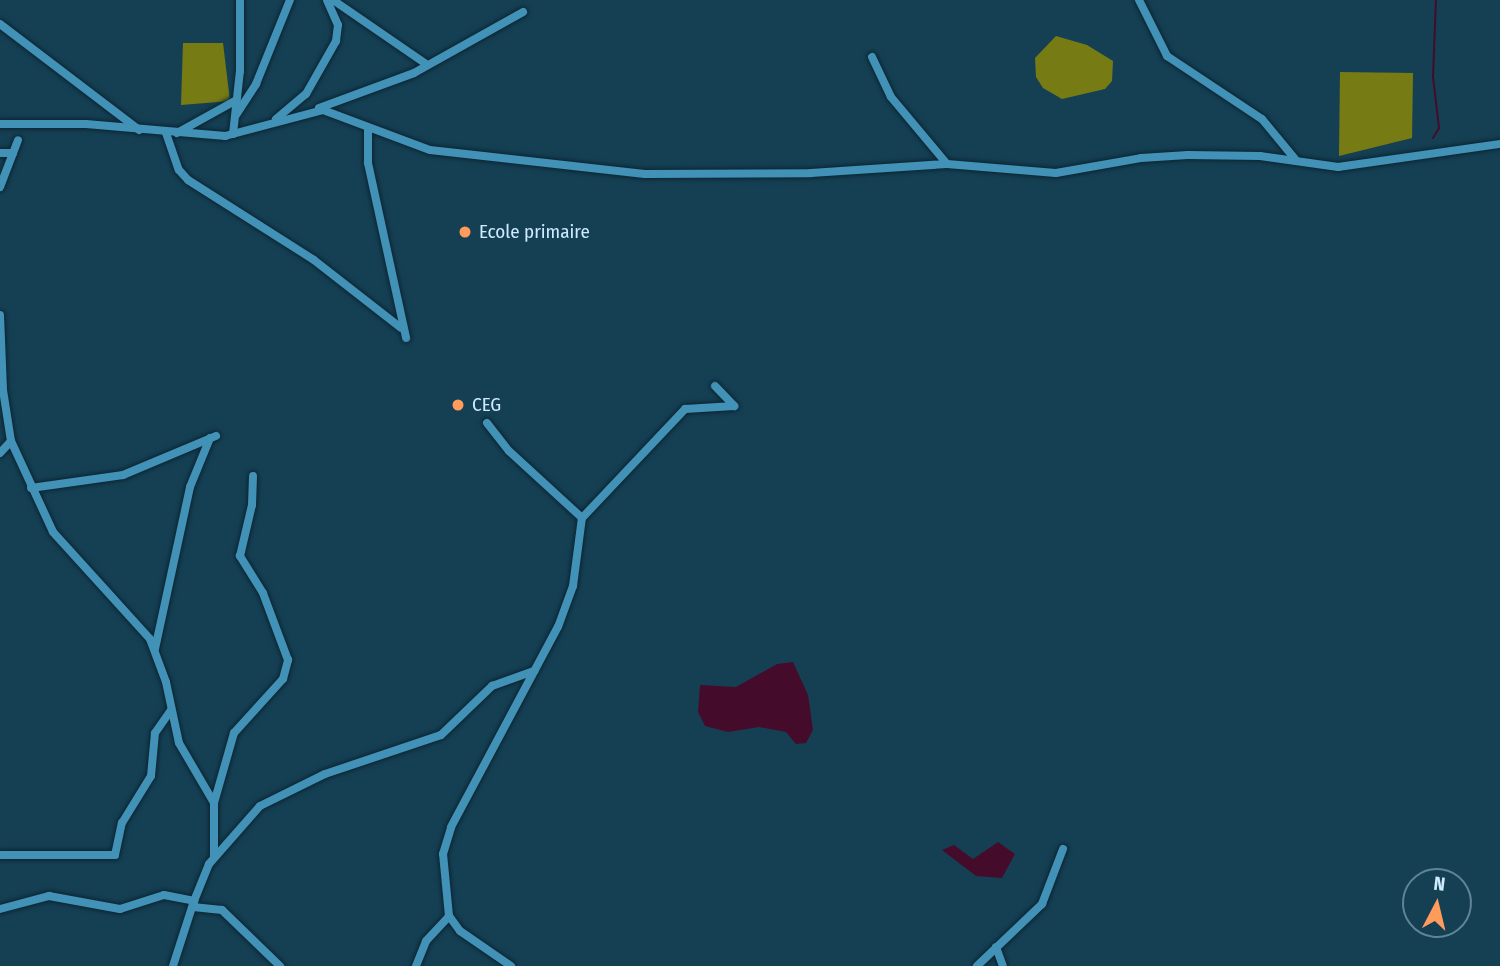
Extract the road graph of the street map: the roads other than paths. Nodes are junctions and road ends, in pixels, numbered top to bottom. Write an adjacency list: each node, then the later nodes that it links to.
1 (240, 0): 10 (street)
2 (290, 0): 12 (street)
3 (327, 0): 14 (street)
4 (333, 0): 9 (street)
5 (1139, 0): 23 (street)
6 (523, 12): 9 (street)
7 (0, 24): 16 (street)
8 (872, 57): 24 (street)
9 (426, 64): 11 (street)
10 (236, 101): 12 (street); 17 (street)
11 (309, 111): 14 (street); 15 (street)
12 (234, 117): 18 (street)
13 (0, 124): 16 (street)
14 (268, 125): 18 (street)
15 (368, 130): 24 (street); 27 (street)
16 (141, 131): 17 (street)
17 (171, 134): 18 (street); 27 (street)
18 (233, 134)
19 (18, 140): 22 (street)
20 (1500, 144): 23 (street)
21 (0, 153): 22 (street)
22 (13, 153): 25 (street)
23 (1295, 159): 24 (street)
24 (947, 164)
25 (0, 187)
26 (0, 315): 31 (street)
27 (401, 328): 28 (street)
28 (406, 338)
29 (715, 386): 35 (street)
30 (487, 423): 35 (street)
31 (11, 440): 32 (street); 34 (street)
32 (0, 453)
33 (253, 476): 39 (street)
34 (31, 488): 36 (street); 36 (street)
35 (582, 518): 37 (street)
36 (155, 653): 38 (street)
37 (534, 671): 42 (street); 45 (street)
38 (172, 710): 39 (street); 41 (street)
39 (214, 803): 42 (street)
40 (1063, 849): 46 (street)
41 (0, 855)
42 (214, 857): 43 (street)
43 (193, 904): 44 (street); 47 (street); 48 (street)
44 (0, 909)
45 (449, 916): 49 (street); 50 (street)
46 (996, 947): 51 (street); 52 (street)
47 (173, 966)
48 (280, 966)
49 (416, 966)
50 (510, 966)
51 (977, 966)
52 (1003, 966)

